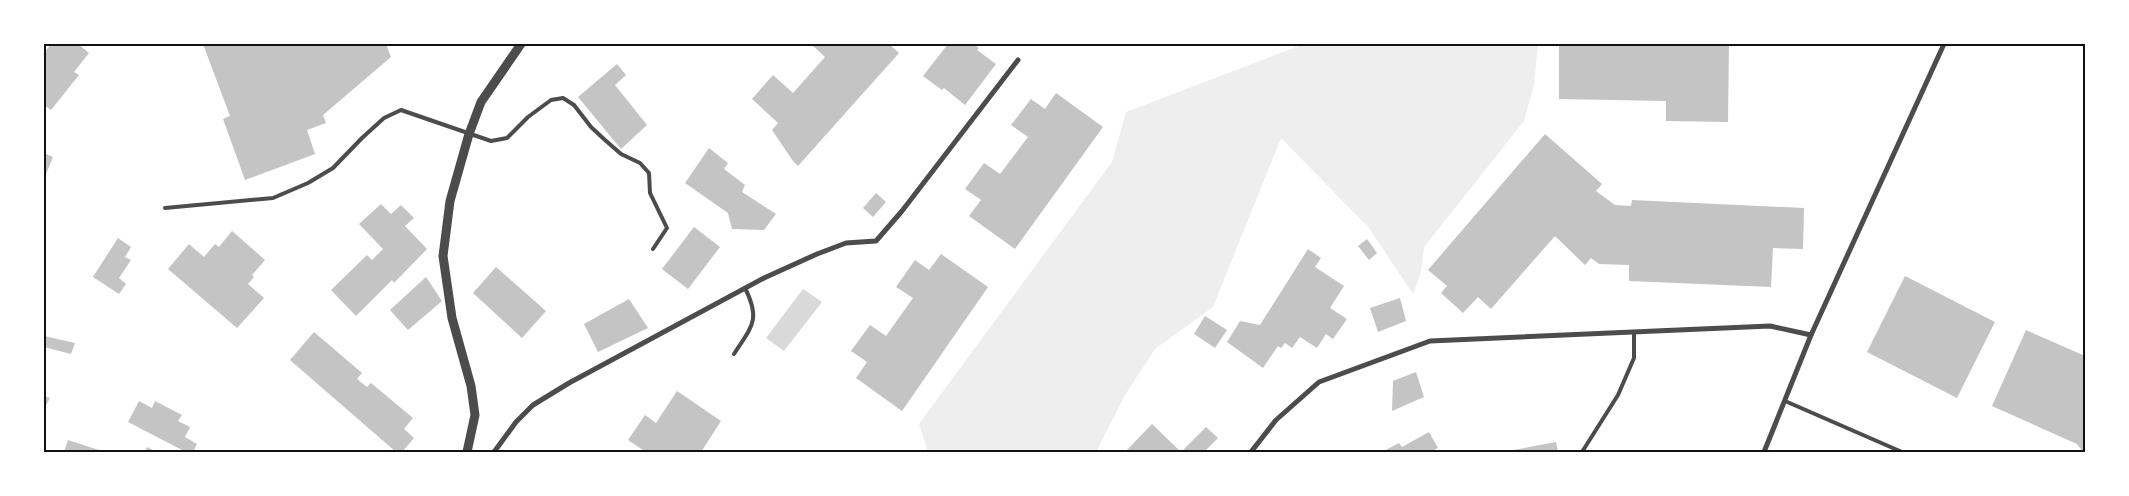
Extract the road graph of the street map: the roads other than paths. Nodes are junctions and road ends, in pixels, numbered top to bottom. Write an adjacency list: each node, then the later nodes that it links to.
1 (521, 44): 4 (street)
2 (1944, 44): 9 (street)
3 (1018, 60): 7 (street)
4 (468, 134): 5 (lane); 6 (lane); 12 (street)
5 (164, 208)
6 (653, 249)
7 (745, 288): 10 (lane); 13 (street)
8 (1634, 334): 9 (street); 14 (street); 15 (lane)
9 (1811, 335): 11 (street)
10 (734, 354)
11 (1785, 401): 16 (street); 17 (lane)
12 (467, 452)
13 (494, 452)
14 (1251, 452)
15 (1582, 452)
16 (1764, 452)
17 (1902, 452)

